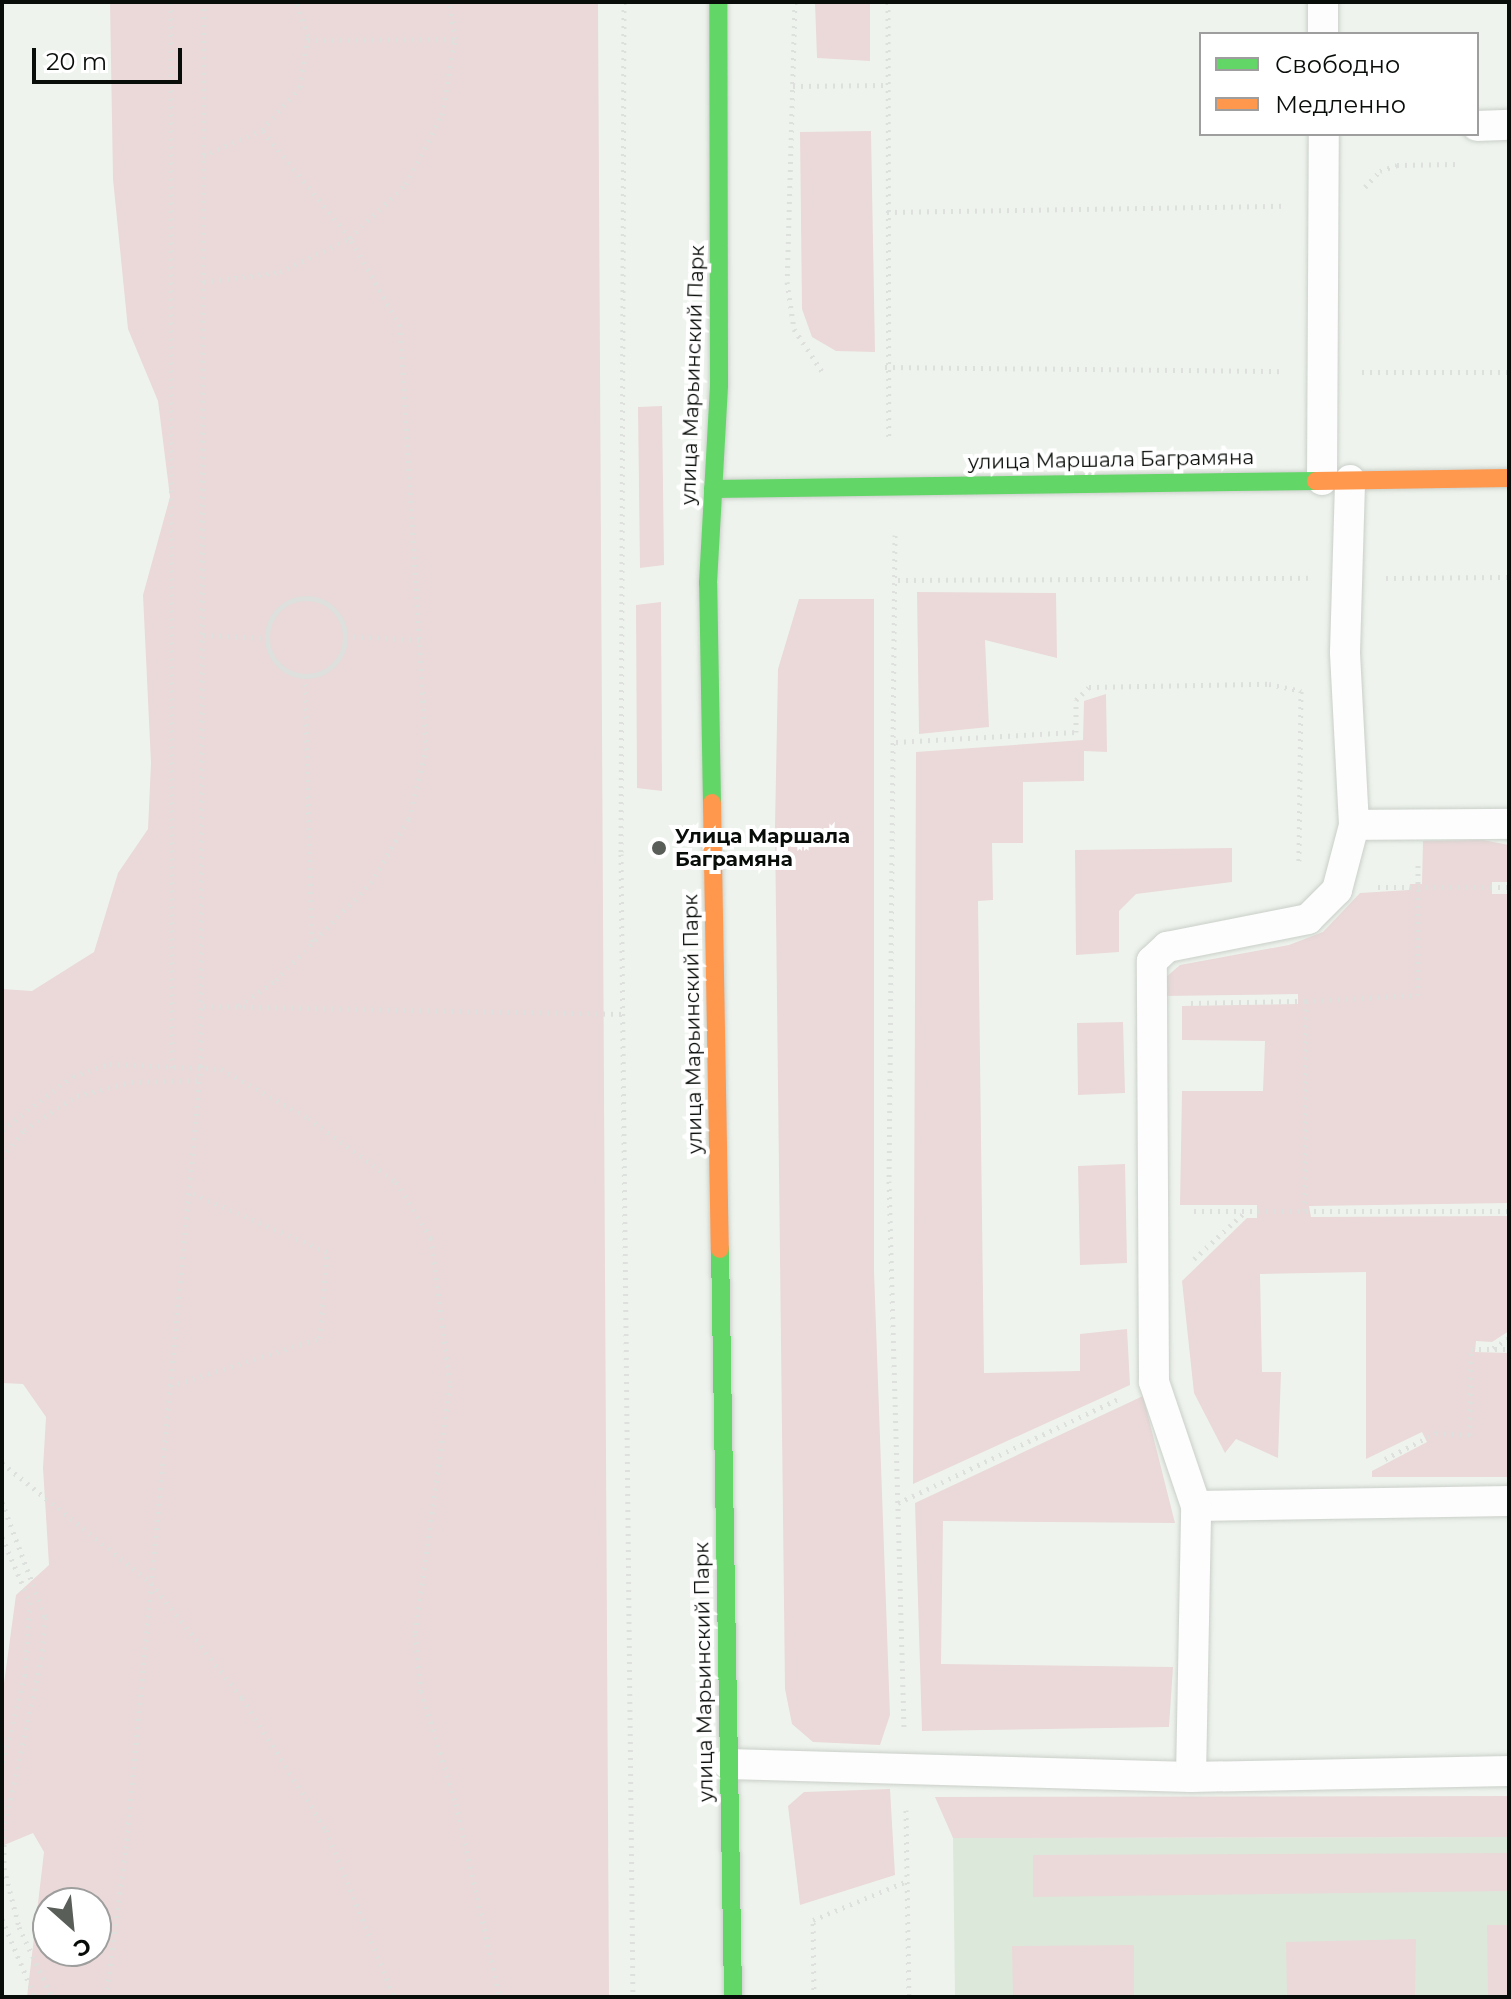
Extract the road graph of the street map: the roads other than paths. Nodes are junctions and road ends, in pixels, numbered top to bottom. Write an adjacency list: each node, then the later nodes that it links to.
1 (718, 2): 9 (main road, улица Марьинский Парк)
2 (1323, 2): 3 (lane)
3 (1323, 32)
4 (1509, 125): 5 (lane)
5 (1479, 126)
6 (1324, 136): 8 (lane)
7 (1509, 478): 8 (main road, улица Маршала Баграмяна)
8 (1336, 480): 9 (main road, улица Маршала Баграмяна); 11 (lane)
9 (713, 489): 14 (main road, улица Марьинский Парк)
10 (1509, 824): 11 (lane)
11 (1354, 825): 13 (lane)
12 (1509, 1501): 13 (lane)
13 (1196, 1506): 16 (lane)
14 (728, 1764): 16 (lane); 17 (main road, улица Марьинский Парк)
15 (1509, 1771): 16 (lane)
16 (1191, 1777)
17 (733, 1997)

